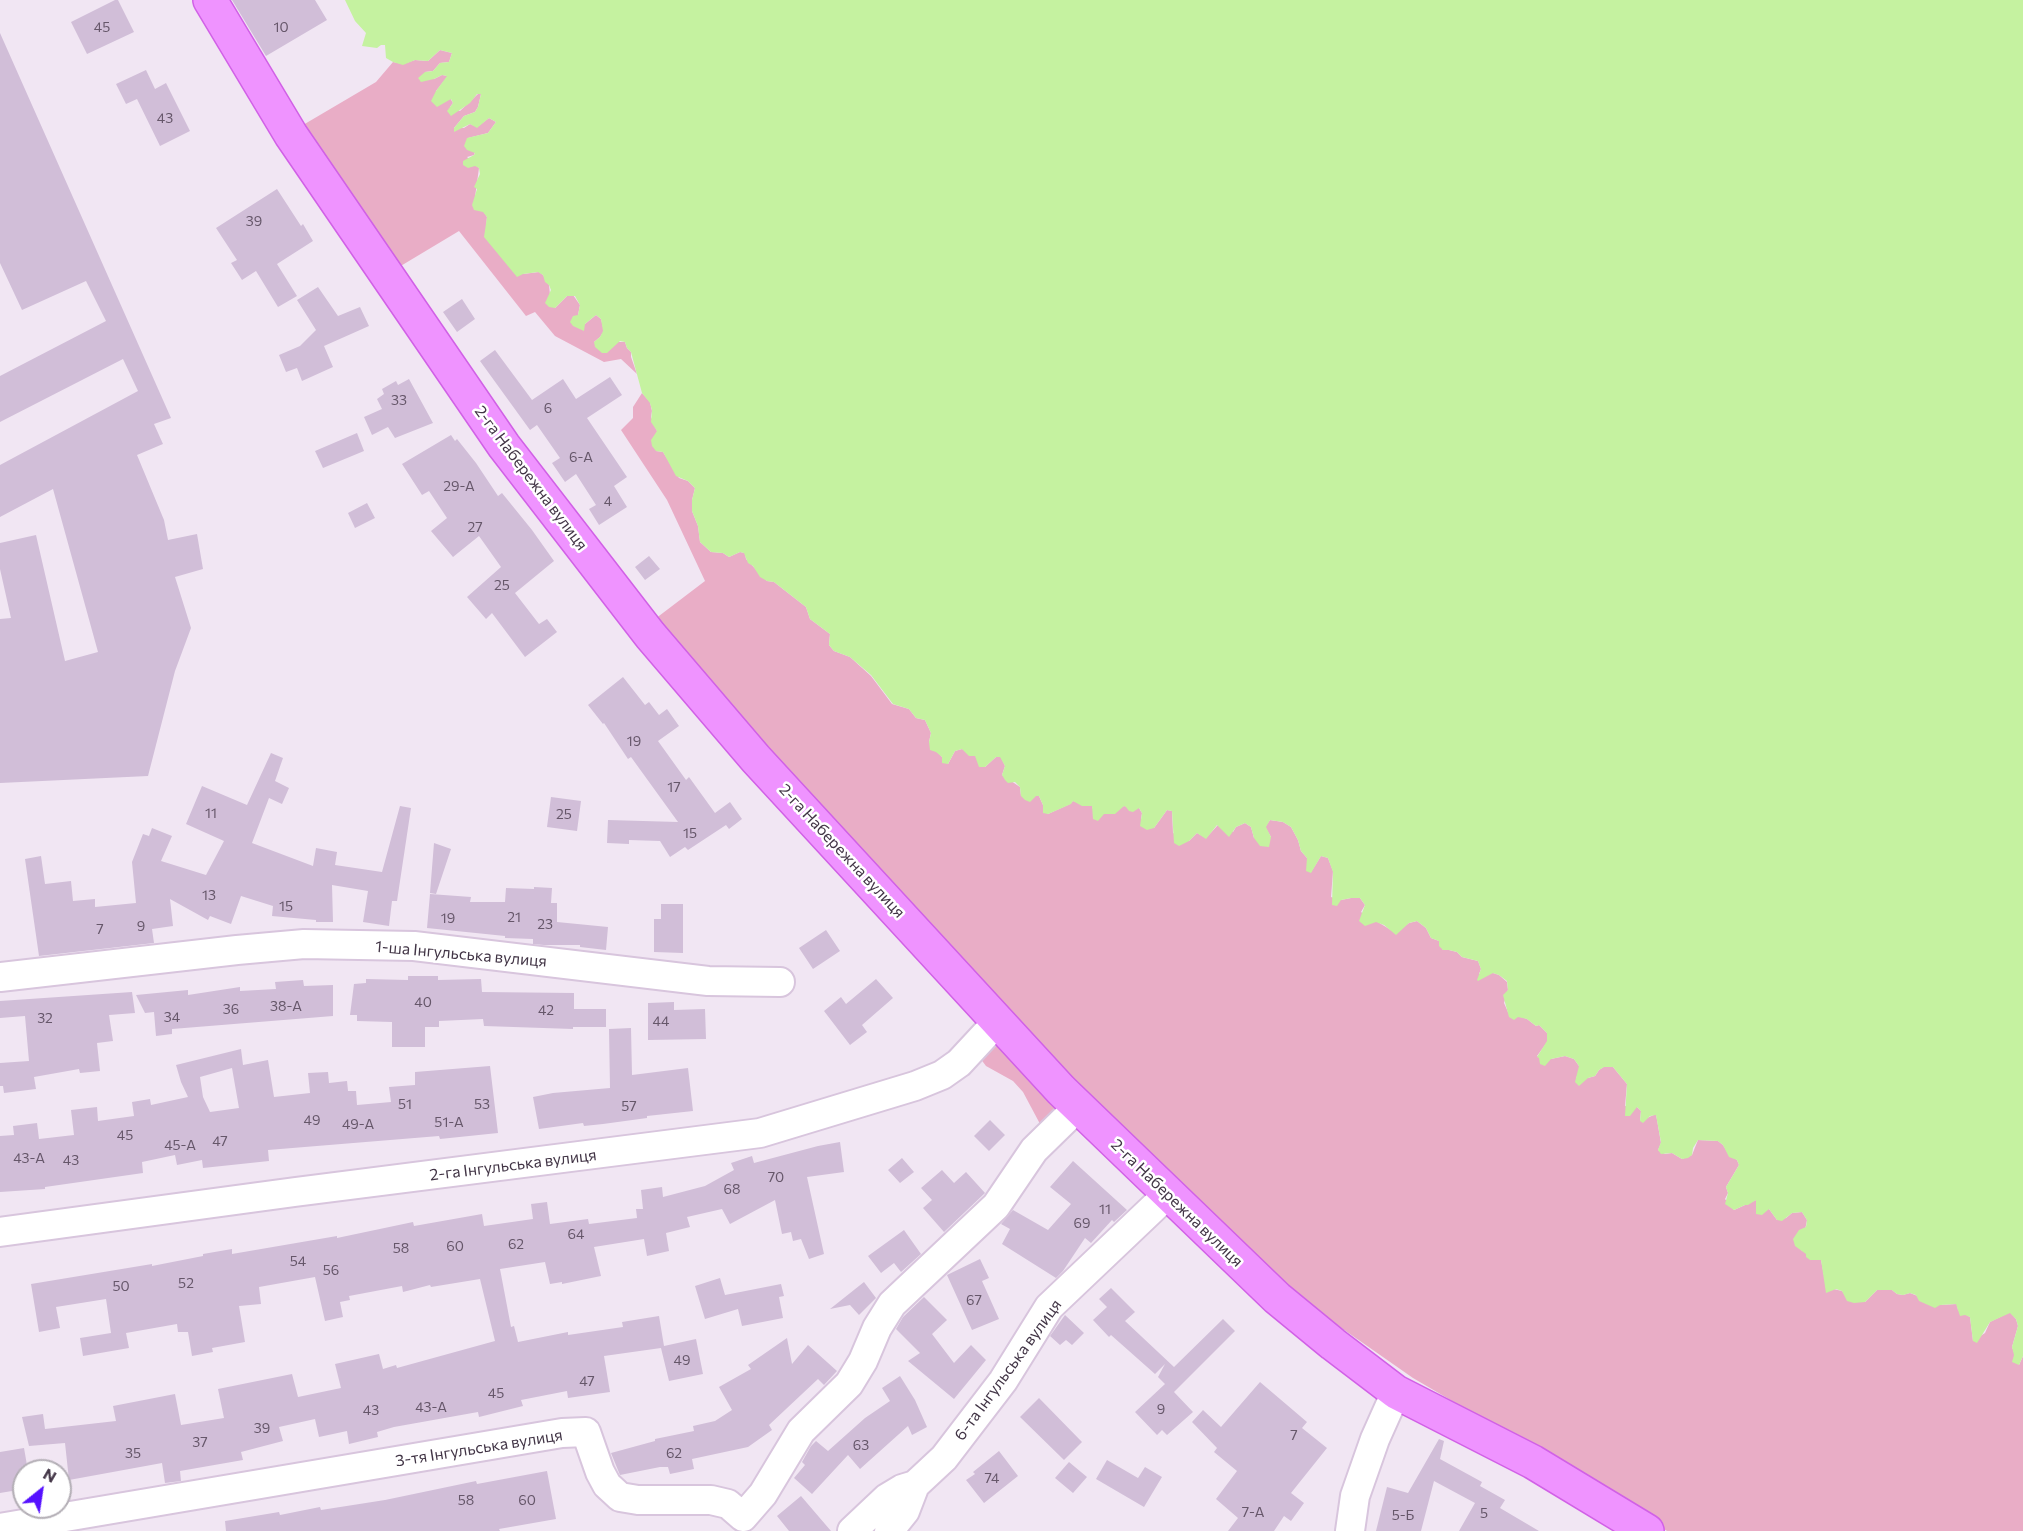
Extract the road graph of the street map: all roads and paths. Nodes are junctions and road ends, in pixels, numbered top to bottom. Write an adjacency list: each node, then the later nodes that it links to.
1 (210, 0): 4 (main road, 2-га Набережна вулиця)
2 (0, 977): 3 (street, 1-ша Інгульська вулиця)
3 (780, 982)
4 (998, 1021): 5 (main road, 2-га Набережна вулиця); 7 (street, 2-га Інгульська вулиця)
5 (1078, 1107): 6 (main road, 2-га Набережна вулиця); 10 (street, 3-тя Інгульська вулиця)
6 (1168, 1194): 8 (main road, 2-га Набережна вулиця); 9 (street, 6-та Інгульська вулиця)
7 (0, 1232)
8 (1396, 1392): 13 (street); 14 (main road, 2-га Набережна вулиця)
9 (915, 1485): 11 (street); 12 (street, 6-та Інгульська вулиця)
10 (0, 1528)
11 (852, 1531)
12 (889, 1531)
13 (1350, 1531)
14 (1647, 1531)

